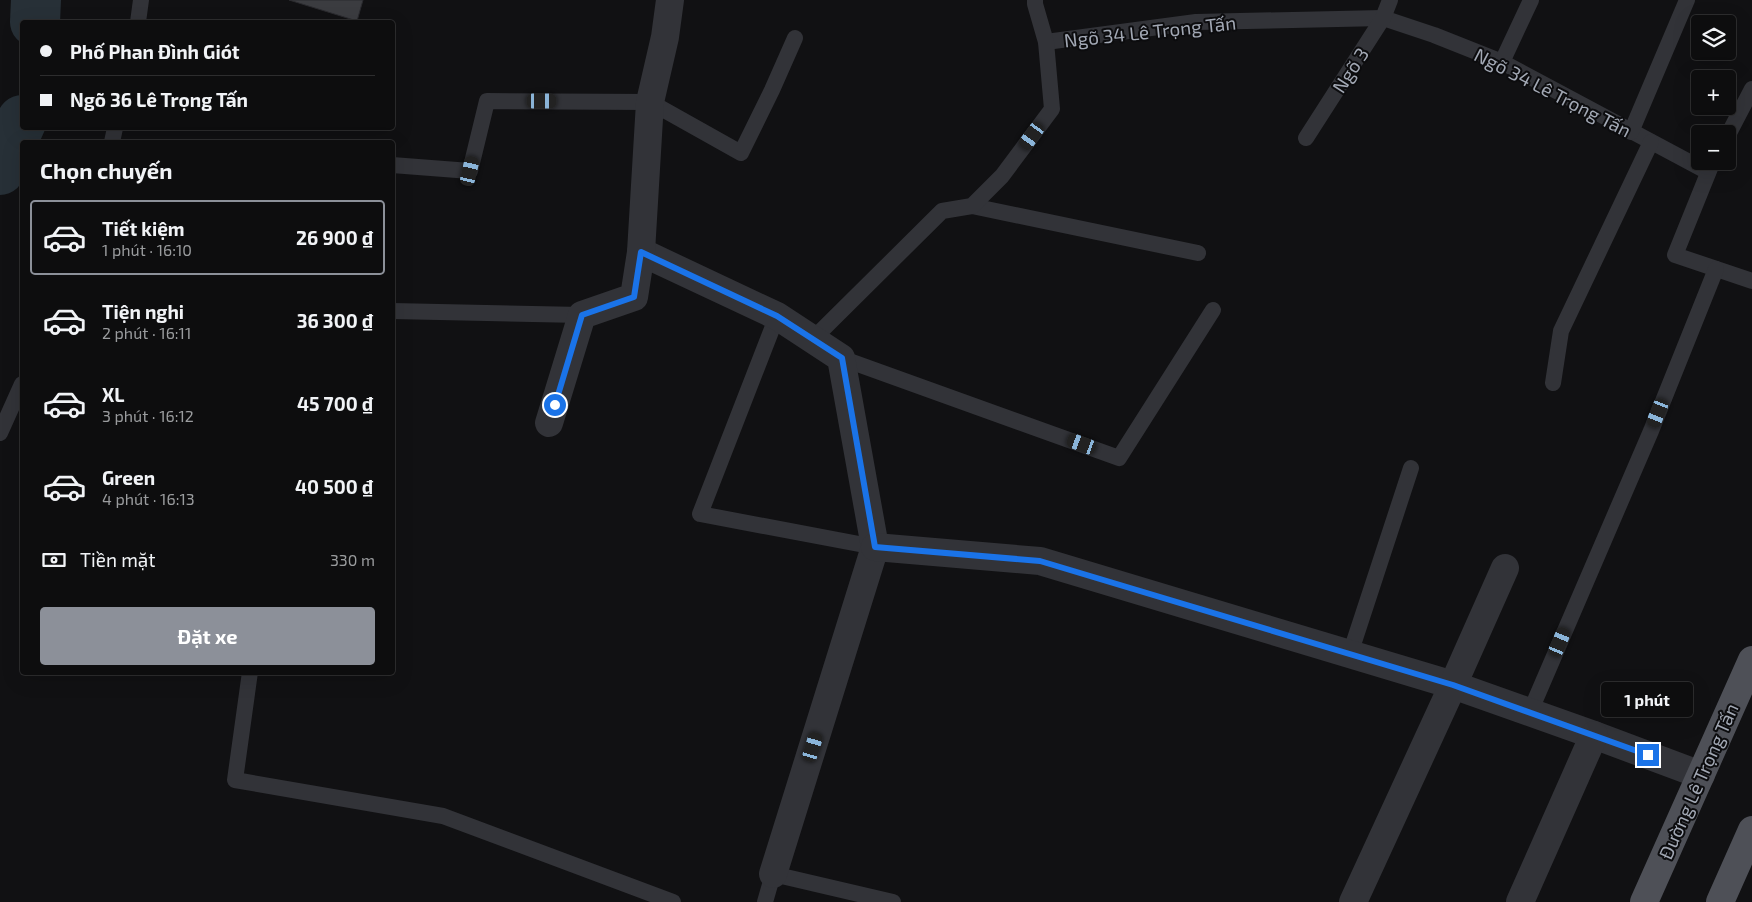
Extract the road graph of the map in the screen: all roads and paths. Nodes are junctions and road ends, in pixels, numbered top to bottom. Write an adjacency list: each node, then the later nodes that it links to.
1 (141, 0): 8 (lane)
2 (670, 0): 13 (street)
3 (1035, 0): 10 (lane)
4 (1390, 0): 7 (lane, Ngõ 3)
5 (1531, 0): 11 (lane)
6 (1687, 0): 15 (lane)
7 (1383, 18): 10 (lane, Ngõ 34 Lê Trọng Tấn); 11 (lane, Ngõ 34 Lê Trọng Tấn); 16 (lane, Ngõ 3)
8 (138, 20)
9 (795, 38): 13 (lane)
10 (1046, 42): 21 (lane)
11 (1502, 62): 15 (lane, Ngõ 34 Lê Trọng Tấn)
12 (1752, 89): 14 (lane)
13 (650, 102): 19 (lane); 22 (street)
14 (1733, 125)
15 (1631, 132): 17 (lane, Ngõ 34 Lê Trọng Tấn)
16 (1306, 138)
17 (1650, 142): 18 (lane, Ngõ 34 Lê Trọng Tấn); 32 (lane)
18 (1691, 159)
19 (395, 165)
20 (1709, 170): 24 (lane, Ngõ 34 Lê Trọng Tấn)
21 (972, 206): 23 (lane); 30 (lane)
22 (641, 252): 28 (street); 29 (street)
23 (1198, 253)
24 (1716, 269): 25 (lane, Ngõ 34 Lê Trọng Tấn); 43 (lane)
25 (1752, 281)
26 (395, 310): 28 (lane)
27 (1213, 310): 31 (lane)
28 (582, 315): 34 (street)
29 (777, 316): 30 (street); 37 (lane)
30 (813, 339): 31 (street)
31 (842, 358): 37 (street)
32 (1553, 383)
33 (20, 388): 35 (lane)
34 (549, 423)
35 (0, 433)
36 (1411, 468): 39 (lane)
37 (875, 547): 39 (street); 47 (street)
38 (1504, 568): 42 (street)
39 (1350, 654): 42 (street)
40 (1752, 660): 45 (main road, Đường Lê Trọng Tấn)
41 (250, 675): 48 (lane)
42 (1453, 685): 43 (street); 51 (street)
43 (1530, 712): 44 (street)
44 (1594, 735): 45 (street); 52 (street)
45 (1701, 776): 53 (main road, Đường Lê Trọng Tấn)
46 (1752, 830): 54 (main road)
47 (773, 874): 49 (lane); 50 (lane)
48 (673, 902)
49 (765, 902)
50 (893, 902)
51 (1353, 902)
52 (1520, 902)
53 (1644, 902)
54 (1720, 902)

